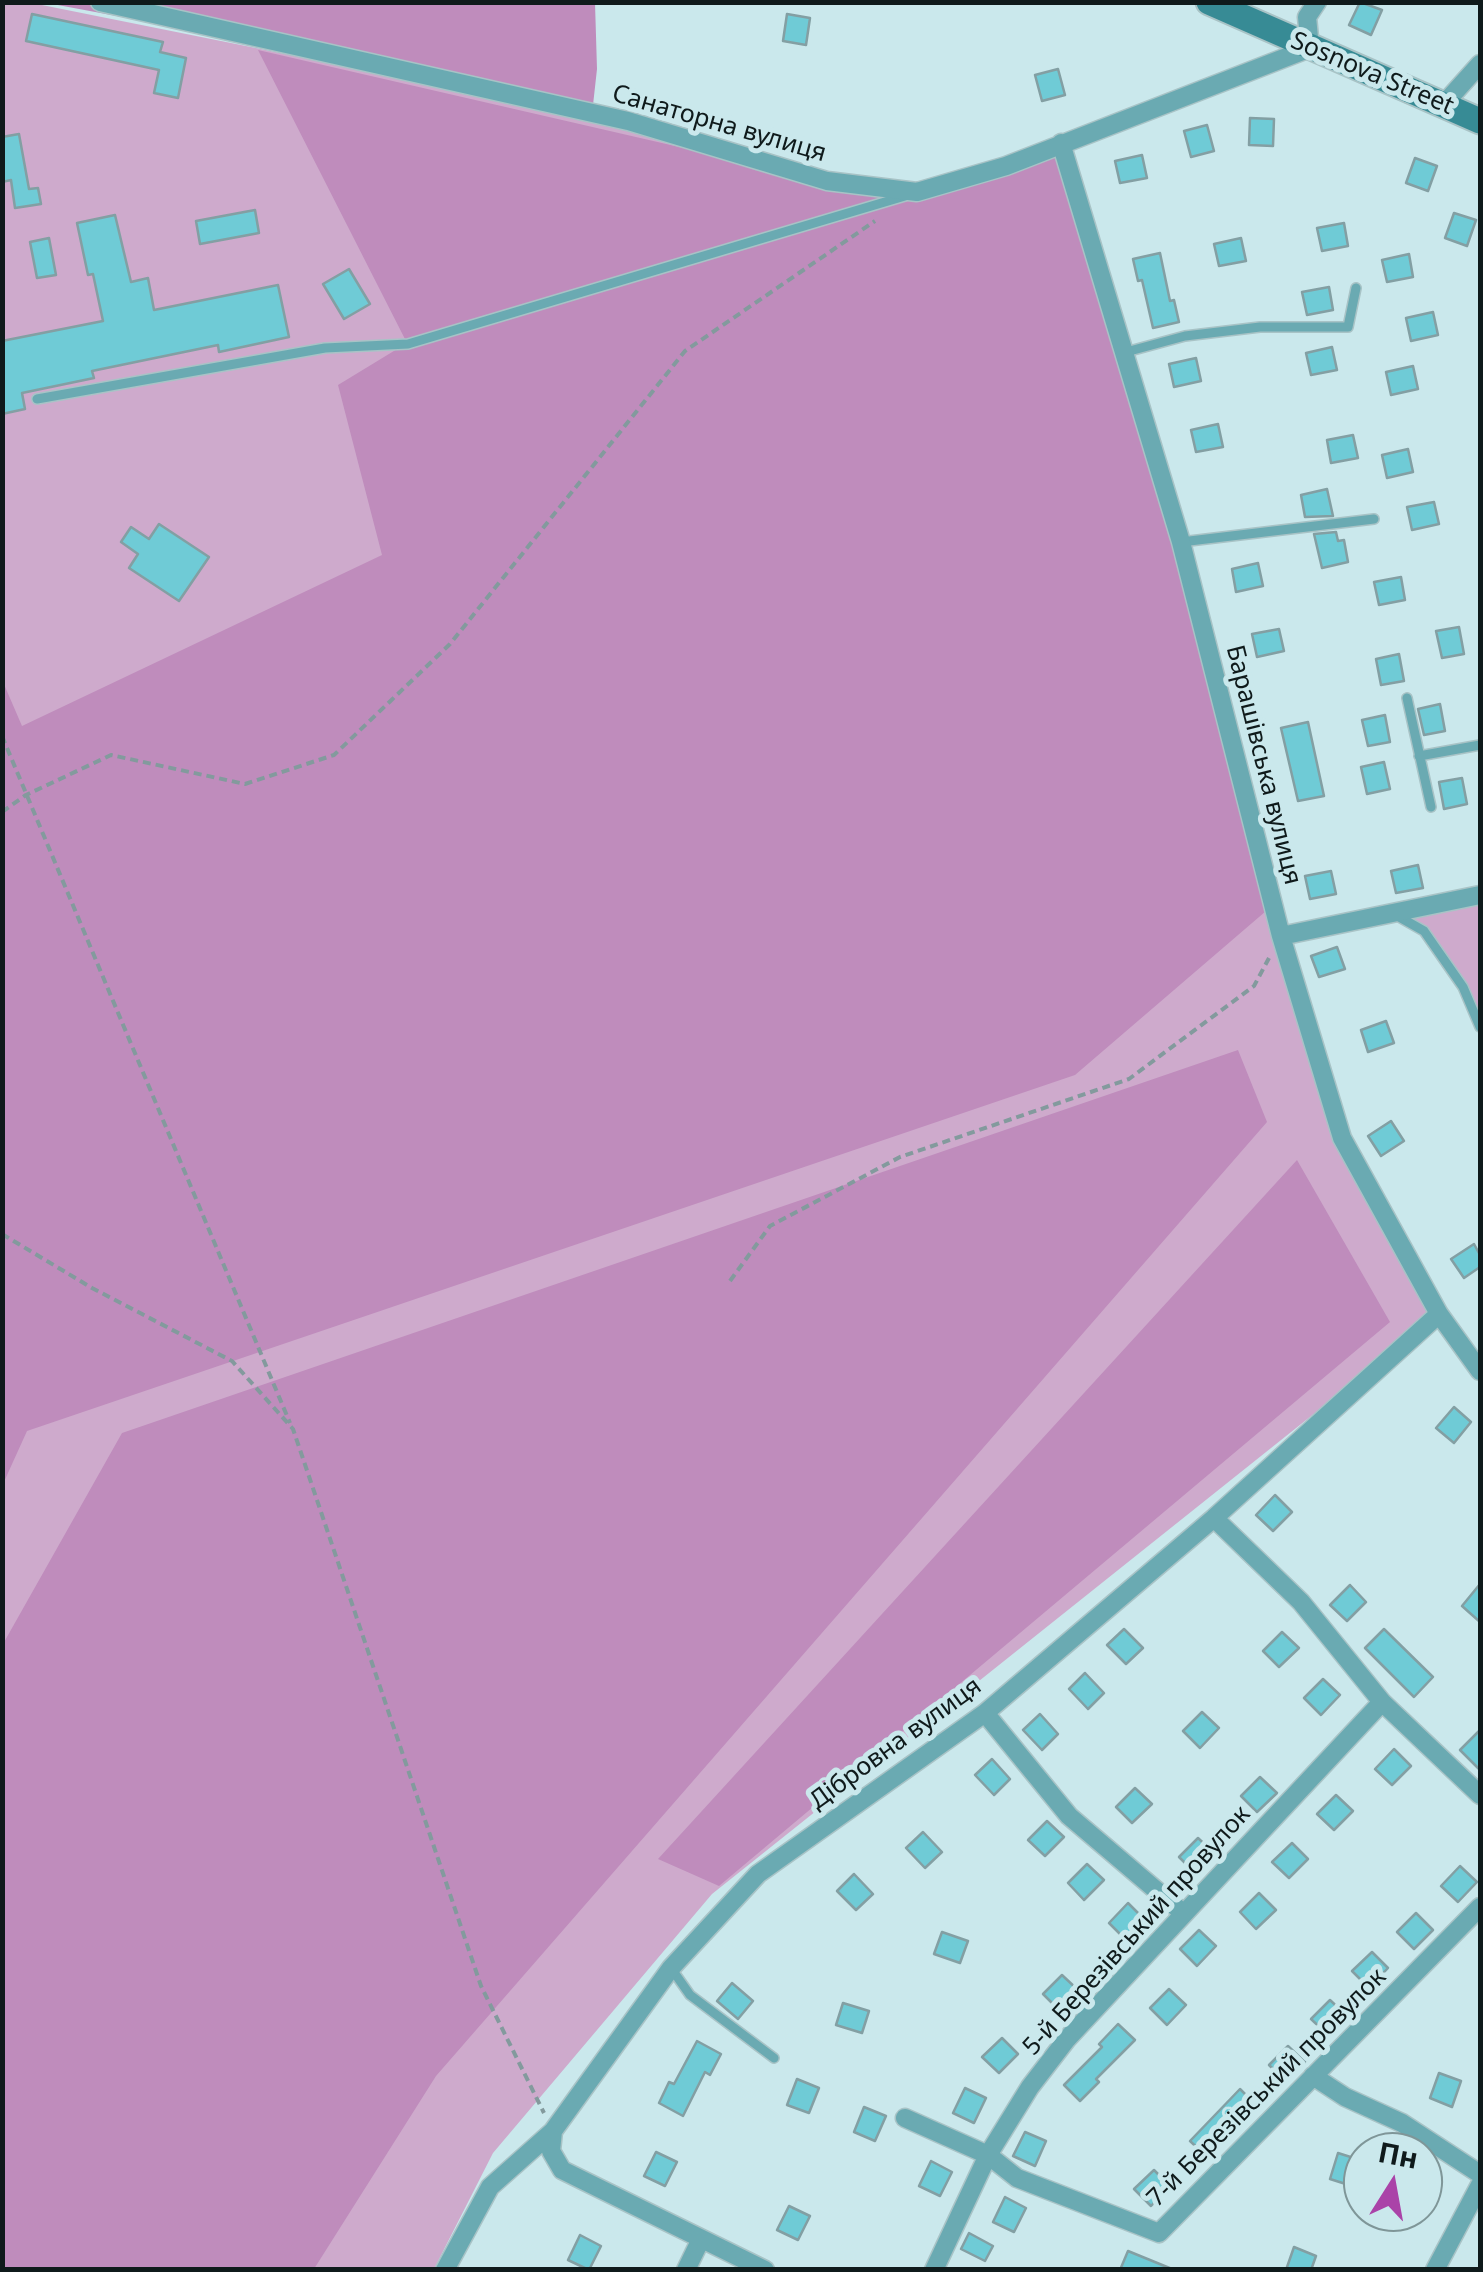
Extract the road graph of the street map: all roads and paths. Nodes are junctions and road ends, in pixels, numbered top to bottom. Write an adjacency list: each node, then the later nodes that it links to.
1 (100, 2): 9 (street, Санаторна вулиця)
2 (1210, 2): 4 (street, Sosnova Street)
3 (1317, 2): 4 (street)
4 (1310, 48): 6 (street, Sosnova Street); 8 (street, Санаторна вулиця)
5 (1480, 64): 6 (street)
6 (1444, 104): 7 (street, Sosnova Street)
7 (1480, 121)
8 (1061, 144): 9 (street, Санаторна вулиця); 12 (street, Барашівська вулиця)
9 (917, 192): 13 (lane)
10 (886, 213): 20 (path)
11 (1356, 288): 12 (lane)
12 (1126, 352): 15 (street, Барашівська вулиця)
13 (37, 400)
14 (1374, 519): 15 (lane)
15 (1182, 542): 25 (street, Барашівська вулиця)
16 (1406, 698): 19 (lane)
17 (2, 736): 20 (path)
18 (1480, 744): 19 (lane)
19 (1419, 756): 21 (lane)
20 (26, 795): 22 (path); 31 (path)
21 (1431, 807)
22 (2, 812)
23 (1480, 895): 24 (street)
24 (1392, 913): 25 (street); 26 (lane)
25 (1281, 936): 28 (path); 29 (street, Барашівська вулиця)
26 (1480, 1027)
27 (2, 1234): 31 (path)
28 (730, 1281)
29 (1440, 1314): 30 (street, Барашівська вулиця); 32 (street, Дібровна вулиця)
30 (1480, 1371)
31 (292, 1429): 42 (path)
32 (1214, 1518): 33 (street); 34 (street, Дібровна вулиця)
33 (1382, 1702): 35 (street); 37 (street, 5-й Березівський провулок)
34 (985, 1712): 37 (street); 38 (street, Дібровна вулиця)
35 (1480, 1795)
36 (1480, 1907): 40 (street, 7-й Березівський провулок)
37 (1183, 1912): 43 (street, 5-й Березівський провулок)
38 (671, 1968): 39 (lane); 42 (street, Дібровна вулиця)
39 (774, 2058)
40 (1313, 2076): 43 (street, 7-й Березівський провулок); 44 (street)
41 (906, 2118): 43 (street, 7-й Березівський провулок)
42 (553, 2130): 46 (street); 47 (street, Дібровна вулиця)
43 (988, 2155): 50 (street, 5-й Березівський провулок)
44 (1480, 2174)
45 (1480, 2185): 51 (street)
46 (701, 2239): 48 (street); 49 (street)
47 (445, 2270)
48 (686, 2270)
49 (764, 2270)
50 (934, 2270)
51 (1435, 2270)

